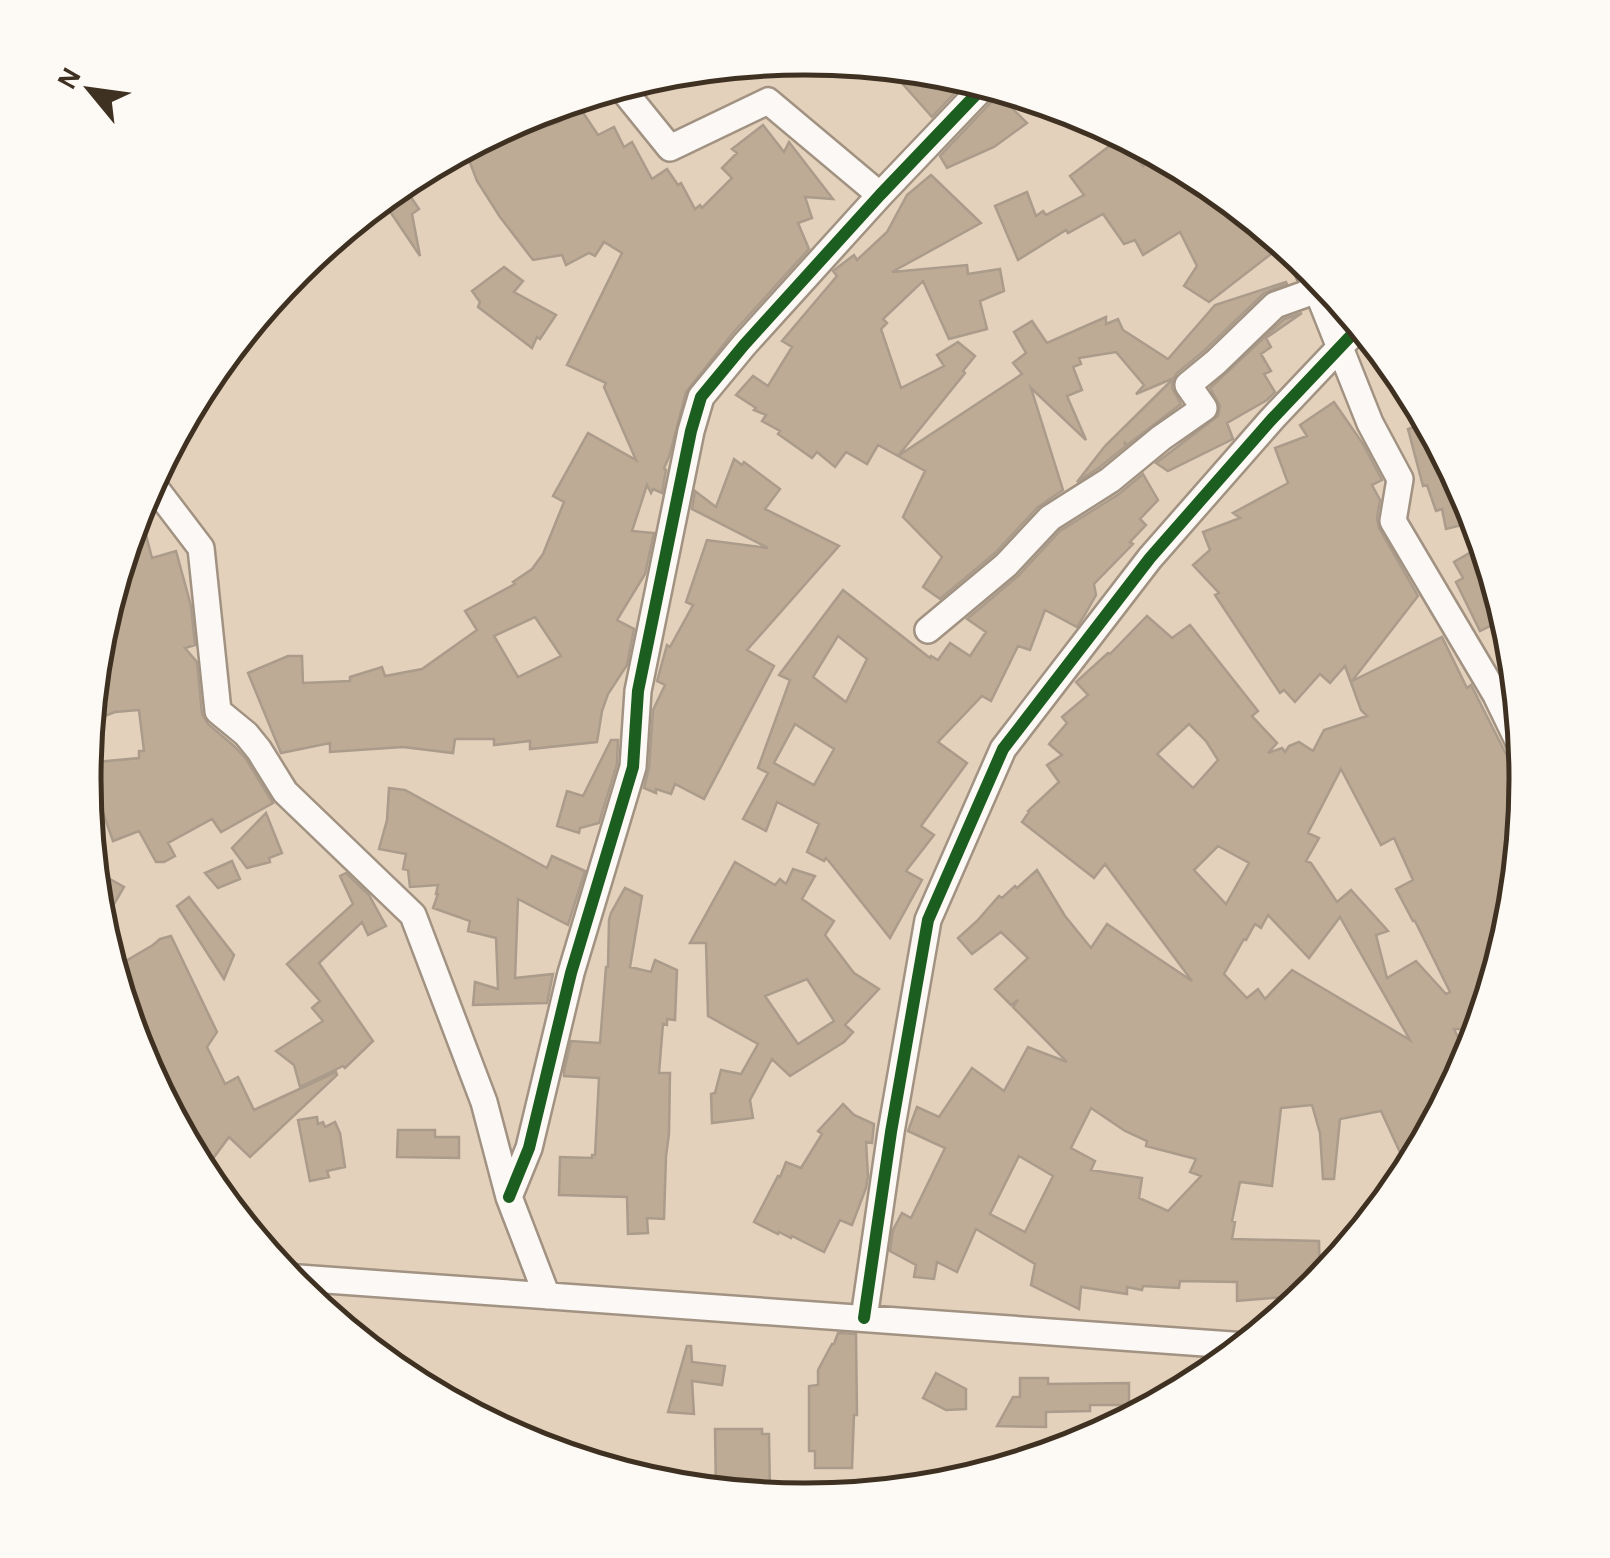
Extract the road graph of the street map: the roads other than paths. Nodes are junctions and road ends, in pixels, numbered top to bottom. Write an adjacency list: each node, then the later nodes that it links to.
1 (974, 96): 3 (street)
2 (630, 97): 3 (street)
3 (880, 194): 11 (street)
4 (1313, 292): 9 (street)
5 (1322, 301): 7 (street)
6 (1352, 336): 7 (street)
7 (1341, 349): 10 (street); 14 (street)
8 (161, 496): 11 (street)
9 (928, 630)
10 (1505, 715)
11 (508, 1197): 13 (street)
12 (309, 1279): 13 (street)
13 (547, 1296): 14 (street)
14 (864, 1318): 15 (street)
15 (1225, 1344)

